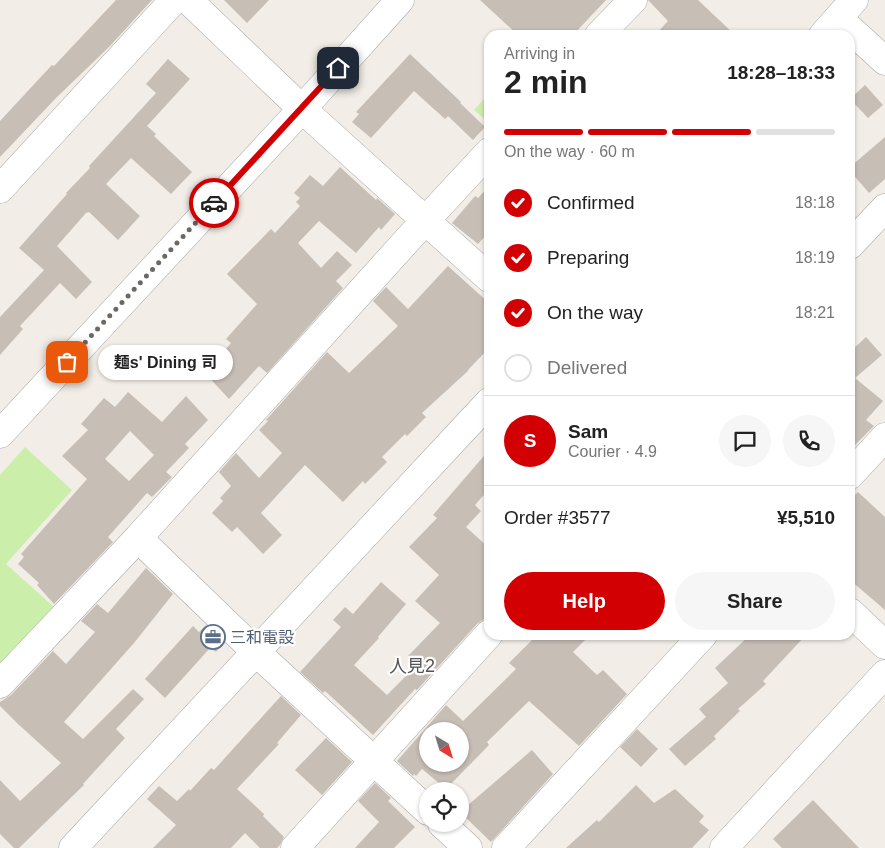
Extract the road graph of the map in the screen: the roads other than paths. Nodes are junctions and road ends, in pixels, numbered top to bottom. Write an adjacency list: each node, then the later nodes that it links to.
1 (174, 0): 12 (street)
2 (188, 0): 10 (street)
3 (400, 0): 10 (street)
4 (632, 0): 6 (street)
5 (839, 18): 7 (street)
6 (604, 30)
7 (852, 30)
8 (855, 33): 9 (street)
9 (885, 61)
10 (302, 108): 14 (street); 18 (street)
11 (484, 157): 14 (street)
12 (0, 189)
13 (885, 208): 15 (street)
14 (425, 221): 16 (street); 21 (street)
15 (855, 240)
16 (484, 274)
17 (484, 407): 26 (street)
18 (0, 434)
19 (885, 437): 20 (street)
20 (855, 470)
21 (138, 538): 26 (street); 28 (street)
22 (855, 617): 25 (street)
23 (484, 640): 29 (street)
24 (698, 640): 35 (street)
25 (885, 645)
26 (257, 653): 29 (street); 32 (street)
27 (885, 674): 36 (street)
28 (0, 684)
29 (373, 762): 30 (street); 33 (street)
30 (419, 803)
31 (451, 832): 34 (street)
32 (73, 848)
33 (295, 848)
34 (468, 848)
35 (506, 848)
36 (724, 848)

